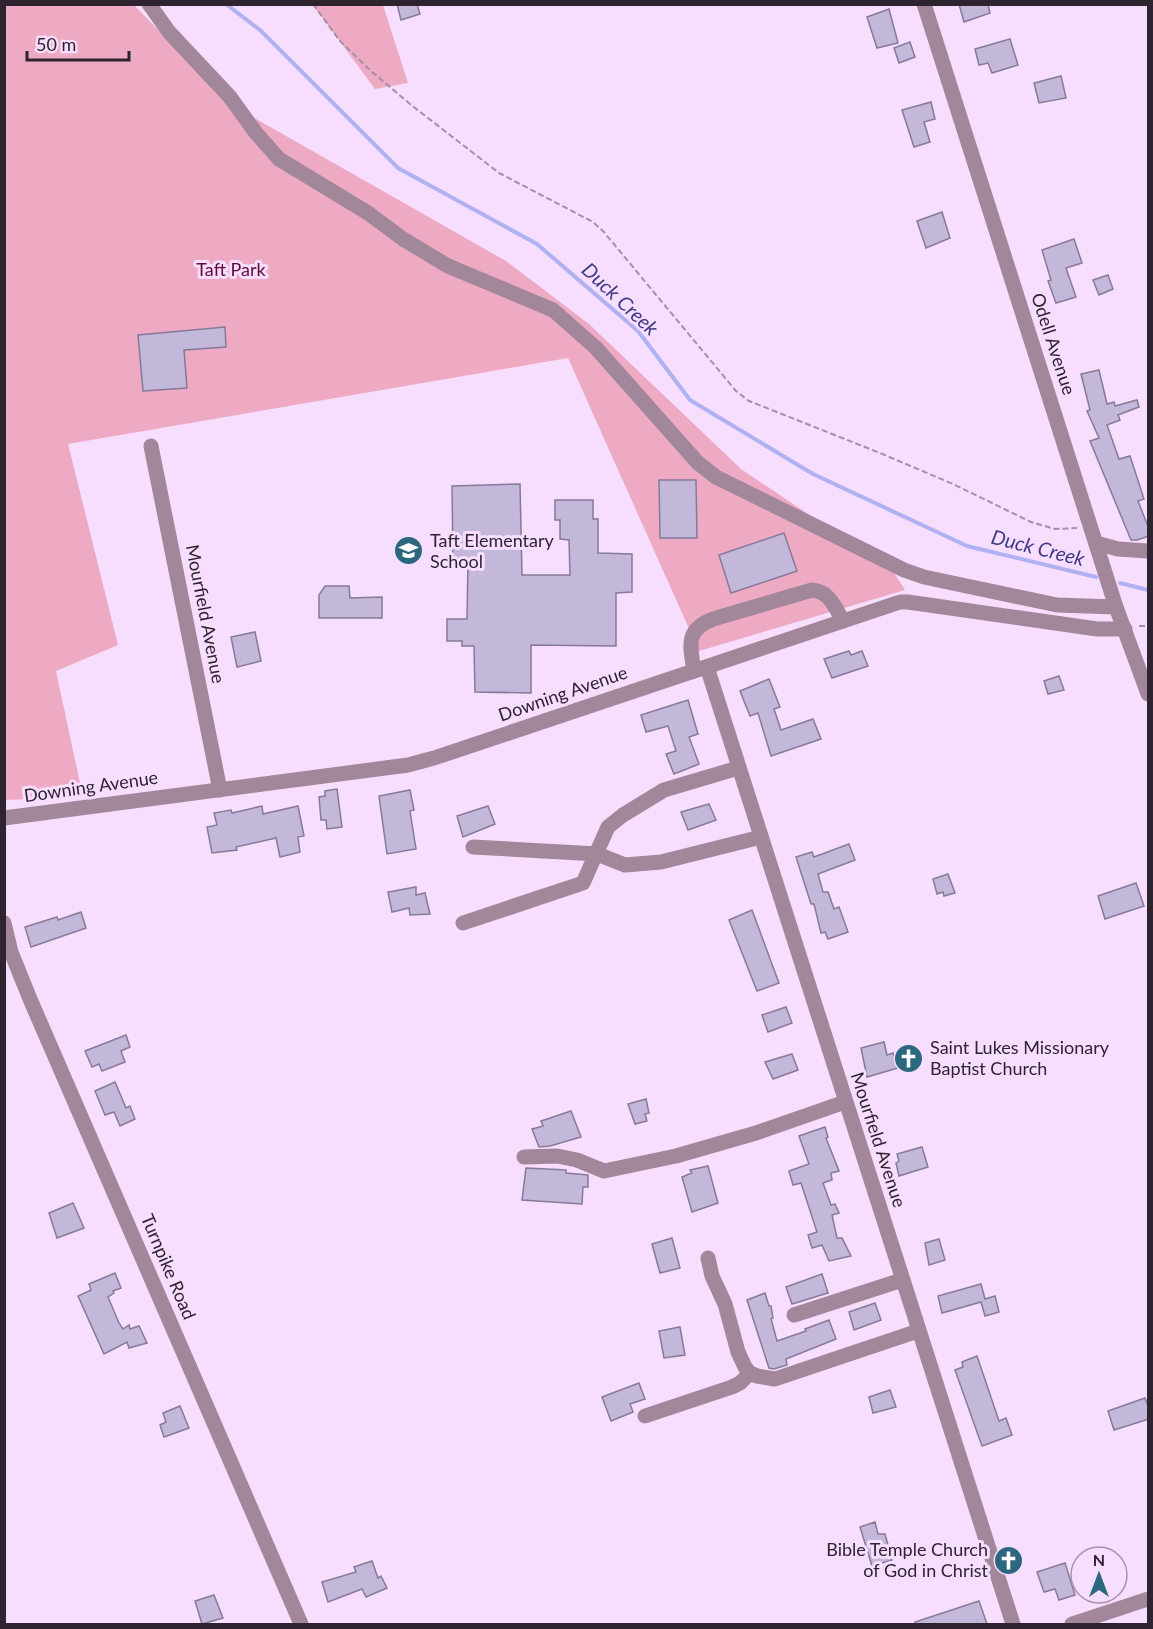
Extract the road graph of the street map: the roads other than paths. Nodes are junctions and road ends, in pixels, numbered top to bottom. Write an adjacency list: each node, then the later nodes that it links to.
1 (150, 4): 6 (street)
2 (924, 4): 4 (street, Odell Avenue)
3 (151, 446): 12 (street, Mourfield Avenue)
4 (1096, 543): 5 (street); 6 (street, Odell Avenue)
5 (1149, 551)
6 (1116, 607): 8 (street, Odell Avenue)
7 (843, 621): 8 (street, Downing Avenue); 9 (street, Downing Avenue); 9 (street, Mourfield Avenue)
8 (1125, 629): 10 (street, Odell Avenue)
9 (700, 669): 11 (street, Mourfield Avenue); 12 (street, Downing Avenue)
10 (1149, 694)
11 (738, 768): 14 (street, Mourfield Avenue); 16 (street)
12 (220, 790): 13 (street, Downing Avenue)
13 (4, 818)
14 (761, 837): 16 (street); 19 (street, Mourfield Avenue)
15 (473, 847): 16 (street)
16 (597, 854): 18 (street)
17 (4, 923): 28 (street, Turnpike Road)
18 (463, 923)
19 (845, 1102): 20 (street); 22 (street, Mourfield Avenue)
20 (524, 1157)
21 (708, 1258): 25 (street)
22 (902, 1280): 23 (street); 24 (street, Mourfield Avenue)
23 (794, 1315)
24 (918, 1331): 25 (street); 29 (street, Mourfield Avenue)
25 (750, 1373): 26 (street)
26 (645, 1416)
27 (1149, 1599): 30 (street)
28 (301, 1624)
29 (1013, 1624)
30 (1072, 1624)

